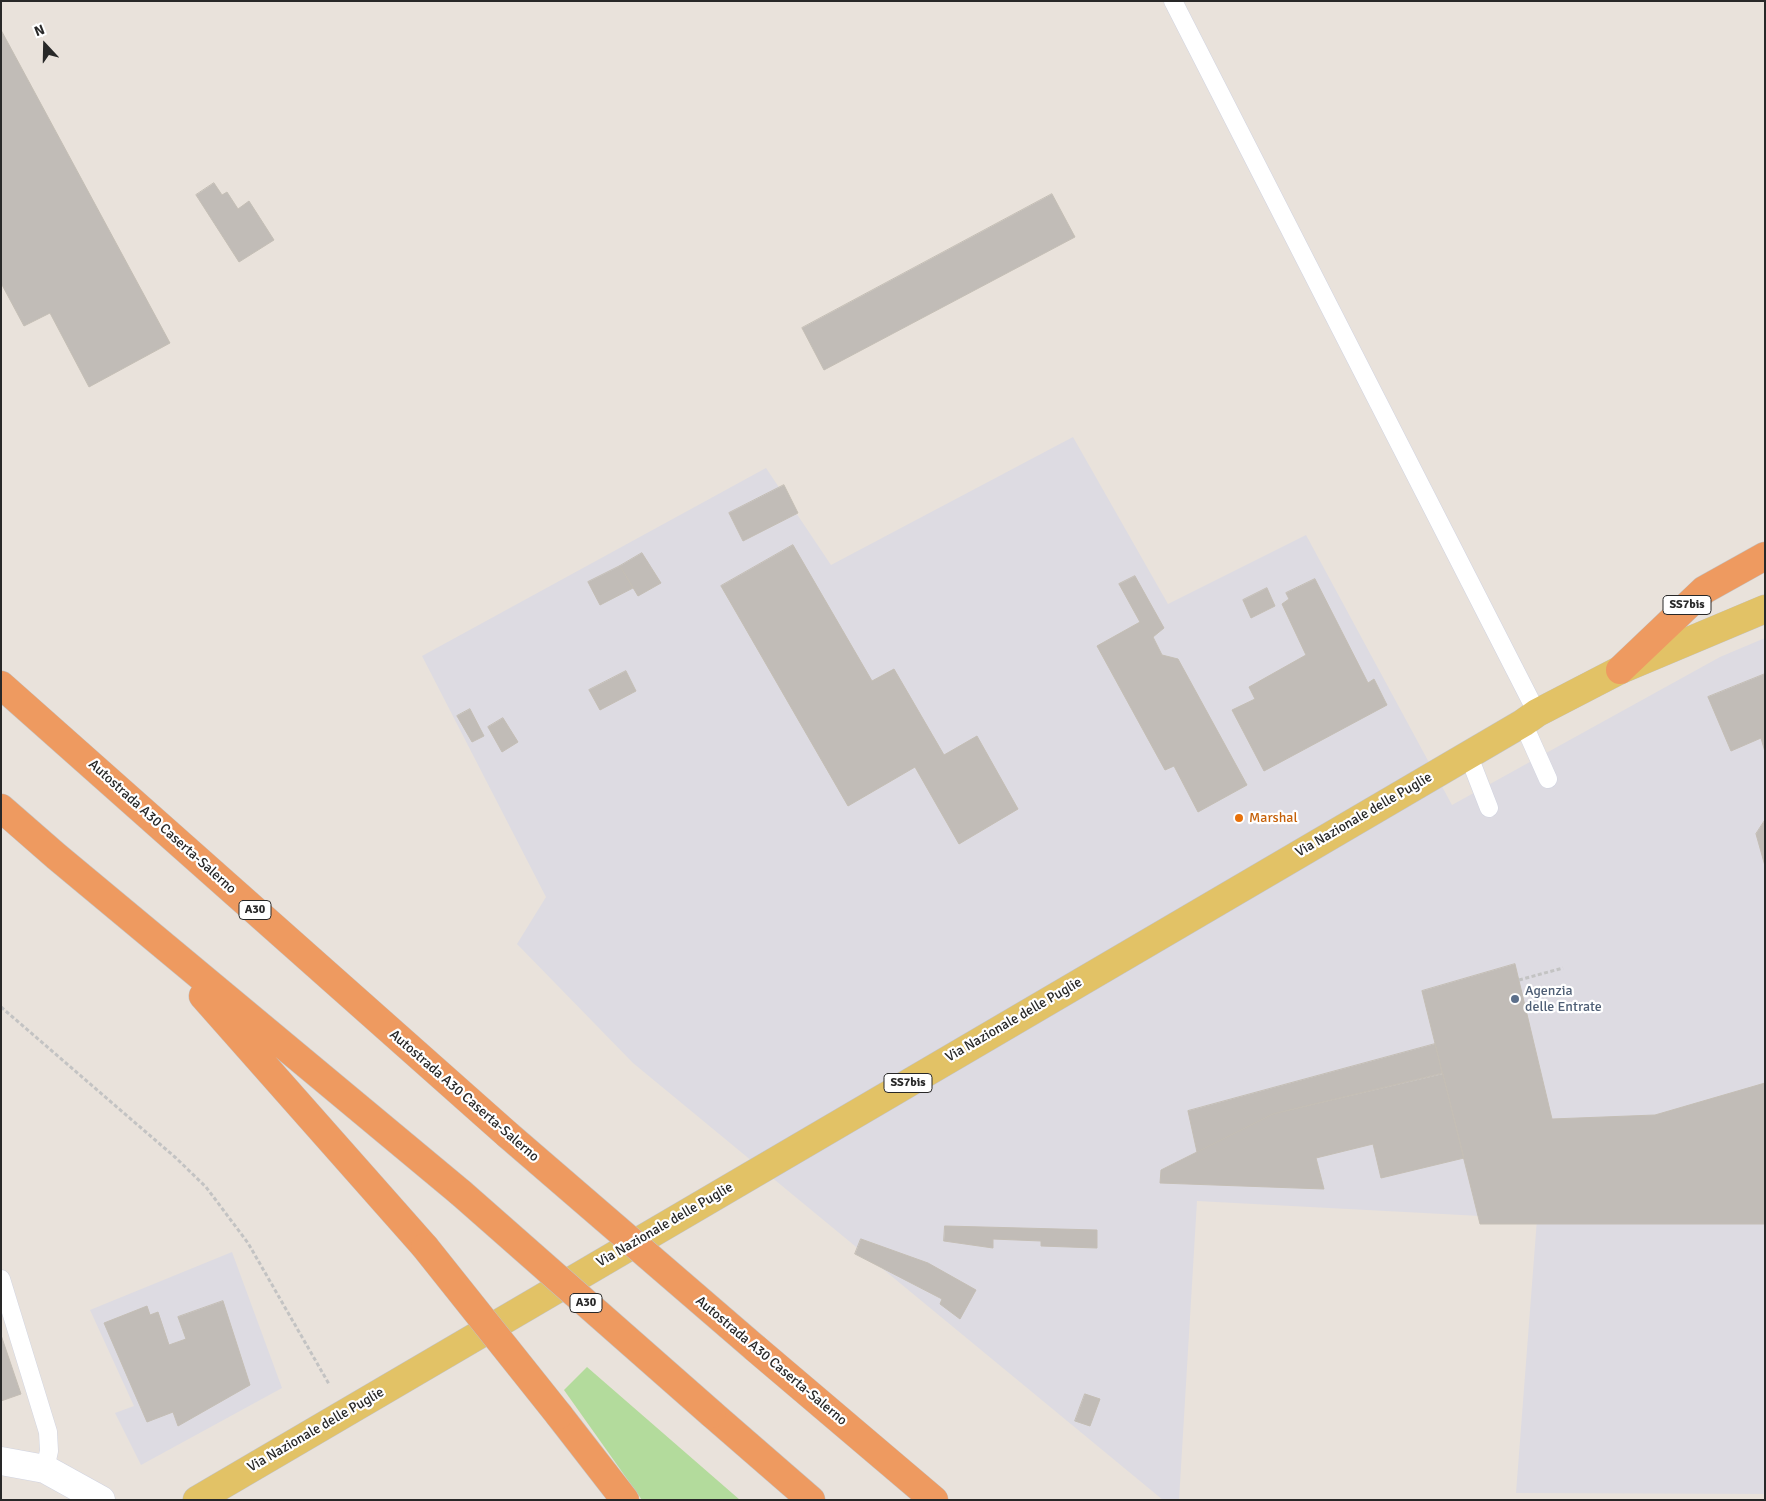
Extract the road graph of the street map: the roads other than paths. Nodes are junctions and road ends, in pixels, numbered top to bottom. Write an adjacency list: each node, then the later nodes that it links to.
1 (1173, 1): 6 (lane)
2 (1765, 556): 4 (highway, SS7bis)
3 (1765, 609): 4 (main road, Via Nazionale delle Puglie / SS7bis)
4 (1620, 670): 6 (main road, Via Nazionale delle Puglie / SS7bis)
5 (1, 685): 19 (highway, Autostrada A30 Caserta-Salerno / A30, bridge)
6 (1530, 718): 7 (main road, Via Nazionale delle Puglie / SS7bis); 8 (lane)
7 (1468, 754): 10 (lane); 16 (main road, Via Nazionale delle Puglie / SS7bis)
8 (1548, 779)
9 (1, 808): 11 (highway, A30)
10 (1489, 808)
11 (144, 929): 17 (highway, bridge); 18 (highway, A30, bridge)
12 (1, 1279): 14 (lane)
13 (1, 1461): 14 (street)
14 (45, 1469): 15 (street)
15 (101, 1500)
16 (198, 1500)
17 (625, 1500)
18 (811, 1500)
19 (934, 1500)

